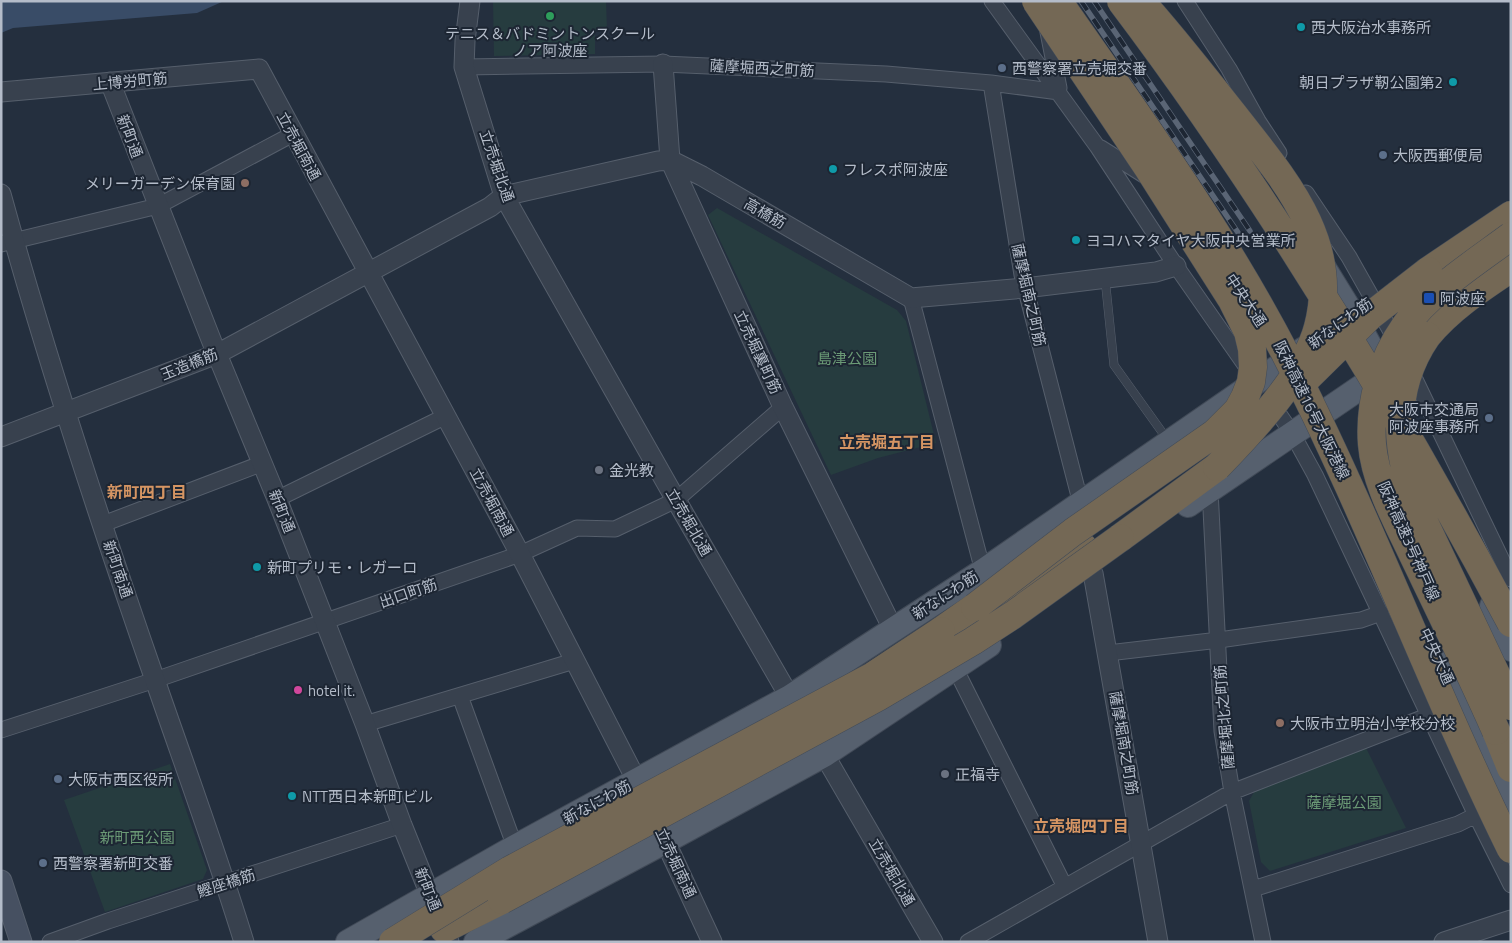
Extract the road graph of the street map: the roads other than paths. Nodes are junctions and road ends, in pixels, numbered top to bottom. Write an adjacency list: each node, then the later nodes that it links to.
1 (470, 1): 9 (street, 立売堀北通)
2 (992, 1): 14 (street)
3 (1121, 1): 62 (highway, bridge)
4 (1141, 1): 50 (highway, bridge)
5 (1147, 1): 15 (street); 36 (main road)
6 (1185, 1): 15 (street)
7 (1043, 4): 14 (street); 19 (main road, 中央大通); 59 (highway, bridge); 87 (highway, 阪神高速16号大阪港線, bridge)
8 (663, 64): 9 (street, 薩摩堀西之町筋); 12 (street, 薩摩堀西之町筋); 18 (street, 立売堀裏町筋)
9 (464, 67): 21 (street, 立売堀北通)
10 (259, 69): 11 (street, 上博労町筋); 16 (street, 立売堀南通)
11 (110, 82): 13 (street, 上博労町筋); 23 (street, 新町通)
12 (991, 83): 14 (street, 薩摩堀西之町筋); 33 (street, 薩摩堀南之町筋)
13 (1, 92)
14 (1060, 92): 17 (street)
15 (1258, 121): 35 (street)
16 (292, 134): 23 (street); 30 (street, 立売堀南通)
17 (1097, 146): 19 (street); 28 (street)
18 (670, 160): 21 (street); 34 (street, 高橋筋); 42 (street, 立売堀裏町筋)
19 (1172, 192): 39 (main road, 中央大通)
20 (1, 194): 26 (street, 新町南通)
21 (504, 196): 30 (street); 52 (street, 立売堀北通)
22 (1511, 201): 35 (main road, 新なにわ筋)
23 (158, 206): 26 (street); 37 (street, 新町通)
24 (1511, 215): 59 (highway, bridge)
25 (1511, 236): 78 (highway, 阪神高速3号神戸線, bridge)
26 (8, 242): 43 (street, 新町南通)
27 (1511, 245): 50 (highway, bridge)
28 (1176, 266): 31 (street); 41 (street)
29 (1511, 268): 73 (highway, 阪神高速3号神戸線, bridge)
30 (368, 272): 37 (street, 玉造橋筋); 45 (street, 立売堀南通)
31 (1105, 278): 33 (street); 48 (lane)
32 (1511, 281): 38 (main road)
33 (1025, 288): 34 (street); 53 (street, 薩摩堀南之町筋)
34 (912, 298): 56 (street)
35 (1374, 299): 36 (main road, 新なにわ筋); 38 (street)
36 (1353, 315): 39 (main road, 新なにわ筋); 40 (main road)
37 (217, 354): 43 (street, 玉造橋筋); 49 (street, 新町通)
38 (1405, 357): 40 (main road); 58 (street)
39 (1287, 361): 41 (main road, 新なにわ筋); 44 (main road, 中央大通)
40 (1384, 372): 44 (main road); 65 (main road)
41 (1256, 382): 46 (street); 48 (main road, 新なにわ筋)
42 (783, 407): 52 (street, 出口町筋); 63 (street, 立売堀裏町筋)
43 (65, 412): 47 (street, 玉造橋筋); 54 (street, 新町南通)
44 (1320, 415): 46 (main road); 70 (main road, 中央大通)
45 (446, 416): 51 (street); 55 (street, 立売堀南通)
46 (1292, 433): 50 (main road); 60 (street)
47 (1, 437)
48 (1169, 443): 53 (main road, 新なにわ筋)
49 (263, 464): 51 (street, 新町通); 54 (street)
50 (1214, 478): 57 (main road); 64 (street, 薩摩堀北之町筋); 95 (highway, bridge)
51 (277, 499): 61 (street, 新町通)
52 (676, 500): 55 (street, 出口町筋); 72 (street, 立売堀北通)
53 (1081, 504): 56 (main road, 新なにわ筋)
54 (103, 524): 69 (street, 新町南通)
55 (520, 554): 61 (street, 出口町筋); 67 (street, 立売堀南通)
56 (983, 571): 63 (main road, 新なにわ筋)
57 (1093, 574): 66 (street, 薩摩堀南之町筋); 68 (main road)
58 (1511, 579)
59 (975, 607): 100 (highway, bridge)
60 (1381, 613): 64 (street); 74 (street)
61 (325, 622): 69 (street, 出口町筋); 75 (street, 新町通)
62 (1511, 623)
63 (894, 629): 72 (main road, 新なにわ筋)
64 (1219, 640): 66 (street); 80 (street, 薩摩堀北之町筋)
65 (1511, 649)
66 (1108, 654): 85 (street, 薩摩堀南之町筋)
67 (574, 661): 71 (street); 79 (street, 立売堀南通)
68 (955, 668): 77 (main road); 91 (street)
69 (155, 680): 76 (street, 出口町筋); 89 (street, 新町南通)
70 (1454, 692): 74 (street); 81 (main road, 中央大通)
71 (460, 696): 75 (street); 86 (street)
72 (790, 697): 77 (street, 立売堀北通); 79 (main road, 新なにわ筋)
73 (1511, 706)
74 (1427, 709): 80 (street); 82 (street)
75 (365, 724): 83 (street, 新町通)
76 (1, 730)
77 (824, 755): 84 (main road); 103 (street, 立売堀北通)
78 (1511, 768)
79 (637, 780): 84 (street, 立売堀南通); 86 (main road, 新なにわ筋)
80 (1232, 792): 85 (street); 92 (street, 薩摩堀北之町筋)
81 (1511, 809)
82 (1476, 815): 90 (street); 92 (street)
83 (402, 825): 89 (street, 鰹座橋筋); 93 (street, 新町通)
84 (666, 842): 101 (main road); 102 (street, 立売堀南通)
85 (1141, 843): 91 (street); 105 (street, 薩摩堀南之町筋)
86 (515, 847): 93 (main road, 新なにわ筋)
87 (1511, 849)
88 (1, 881): 96 (main road)
89 (226, 883): 97 (street, 鰹座橋筋); 98 (street, 新町南通)
90 (1511, 885)
91 (1065, 887): 104 (street)
92 (1253, 889): 106 (street, 薩摩堀北之町筋)
93 (430, 895): 95 (street, 新町通); 99 (main road, 新なにわ筋)
94 (1511, 920): 107 (street)
95 (446, 936)
96 (21, 942)
97 (50, 942)
98 (244, 942)
99 (348, 942)
100 (393, 942)
101 (476, 942)
102 (712, 942)
103 (933, 942)
104 (968, 942)
105 (1158, 942)
106 (1263, 942)
107 (1444, 942)

